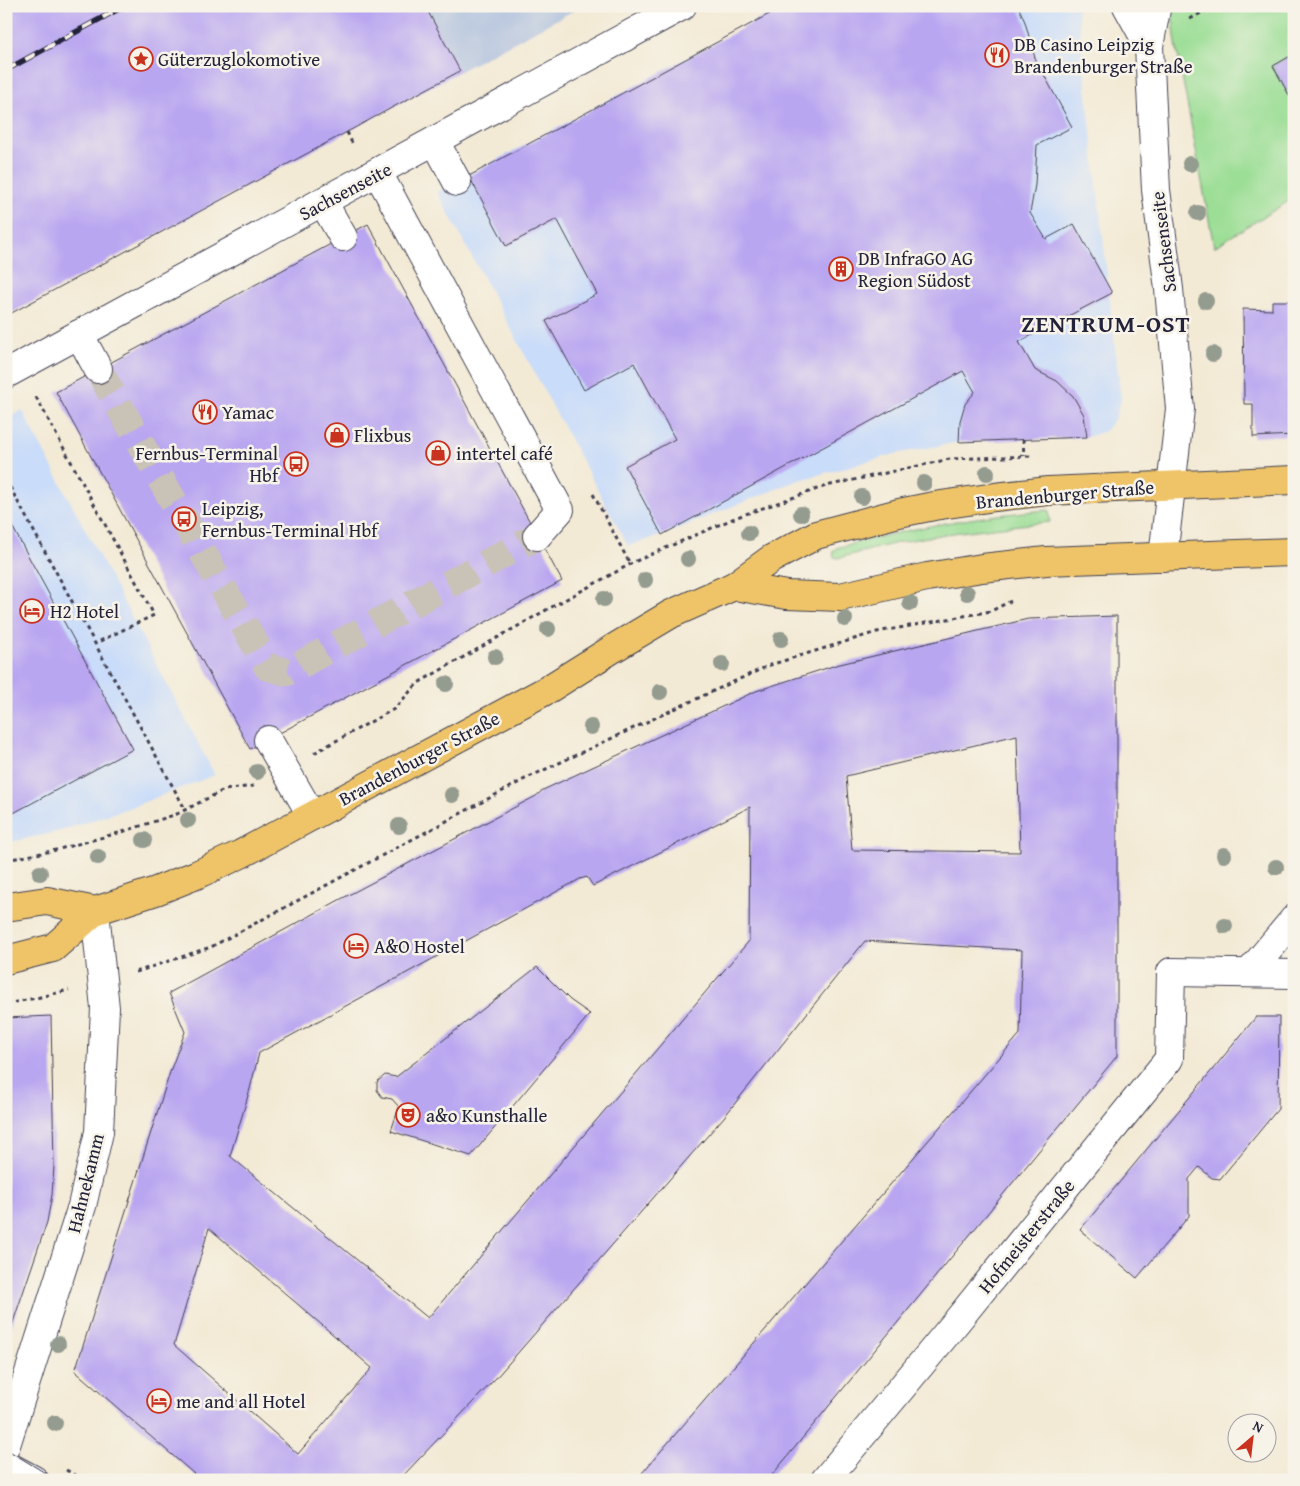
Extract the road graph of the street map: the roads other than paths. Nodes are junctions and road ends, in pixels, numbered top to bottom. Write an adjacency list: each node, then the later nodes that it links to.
1 (682, 6): 5 (street, Sachsenseite)
2 (1126, 6): 4 (street, Sachsenseite)
3 (1156, 6): 4 (street, Sachsenseite)
4 (1148, 46): 14 (street, Sachsenseite)
5 (435, 141): 6 (street, Sachsenseite); 7 (street)
6 (378, 172): 8 (street, Sachsenseite); 15 (street)
7 (457, 182)
8 (323, 202): 9 (street); 10 (street, Sachsenseite)
9 (343, 237)
10 (79, 334): 11 (street); 12 (street, Sachsenseite)
11 (98, 369)
12 (6, 374)
13 (1294, 480): 14 (main road, Brandenburger Straße)
14 (1171, 485): 17 (street, Sachsenseite); 18 (main road, Brandenburger Straße)
15 (537, 536)
16 (1294, 552): 17 (main road)
17 (1164, 557): 18 (main road)
18 (734, 586): 20 (main road, Brandenburger Straße)
19 (268, 740): 20 (street)
20 (312, 816): 22 (main road, Brandenburger Straße)
21 (6, 907): 22 (main road, Brandenburger Straße)
22 (95, 911): 24 (main road, Brandenburger Straße); 27 (street, Hahnekamm)
23 (1294, 919): 25 (street)
24 (6, 960)
25 (1249, 973): 26 (street); 30 (street, Hofmeisterstraße)
26 (1294, 974)
27 (6, 1446)
28 (6, 1465): 29 (street)
29 (34, 1480)
30 (825, 1480)

